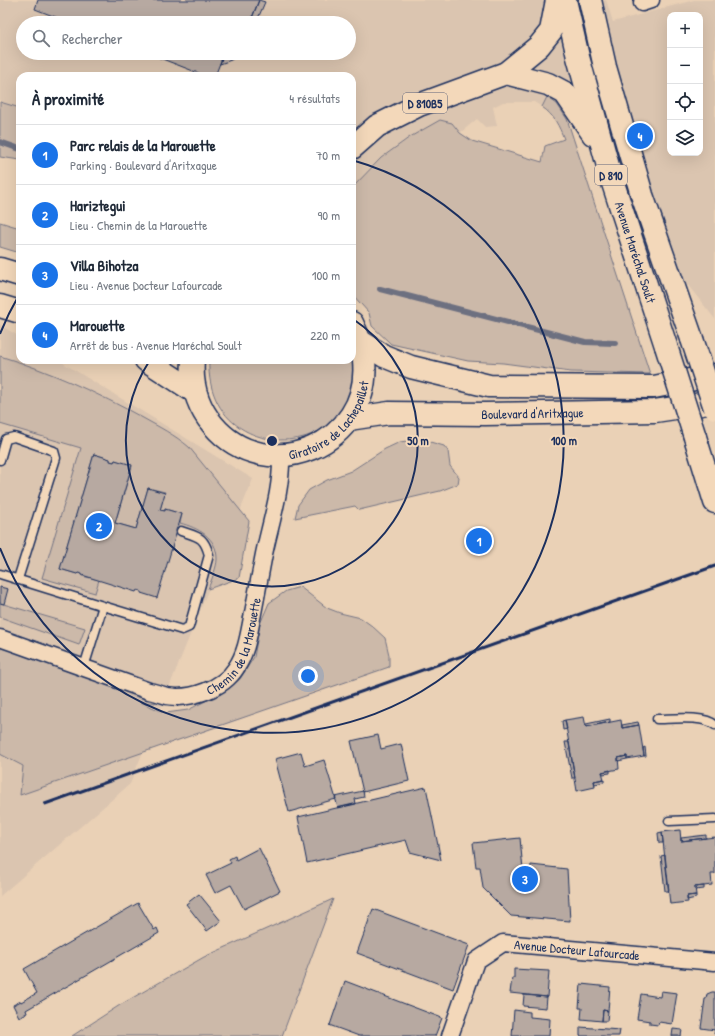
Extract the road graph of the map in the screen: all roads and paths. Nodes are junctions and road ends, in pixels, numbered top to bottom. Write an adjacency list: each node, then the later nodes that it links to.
1 (557, 0): 4 (main road, D 810B5)
2 (565, 0): 6 (main road, Avenue Maréchal Soult / D 810)
3 (590, 0): 17 (main road, D 810, bridge)
4 (506, 72): 5 (main road, D 810B5); 6 (main road)
5 (356, 144)
6 (603, 148): 21 (main road, Avenue Maréchal Soult / D 810, bridge)
7 (0, 269): 8 (main road)
8 (16, 274)
9 (0, 306): 10 (main road)
10 (16, 311)
11 (356, 332): 14 (main road, Boulevard d'Aritxague); 18 (main road, Giratoire de Lachepaillet)
12 (152, 364): 15 (main road)
13 (193, 364): 15 (main road, Giratoire de Lachepaillet)
14 (715, 375)
15 (195, 392): 19 (main road, Giratoire de Lachepaillet)
16 (715, 402): 18 (main road, Boulevard d'Aritxague)
17 (715, 408)
18 (349, 419): 19 (main road, Giratoire de Lachepaillet)
19 (281, 456): 27 (street, Chemin de la Marouette)
20 (0, 460): 24 (lane)
21 (715, 502)
22 (181, 531): 25 (lane)
23 (0, 574): 24 (lane)
24 (18, 579): 25 (lane)
25 (103, 606): 27 (lane)
26 (0, 638): 27 (street, Chemin de la Marouette)
27 (84, 667)
28 (657, 719): 29 (lane)
29 (715, 725)
30 (715, 819): 31 (lane)
31 (669, 820)
32 (715, 962): 33 (street, Avenue Docteur Lafourcade)
33 (450, 1036)

